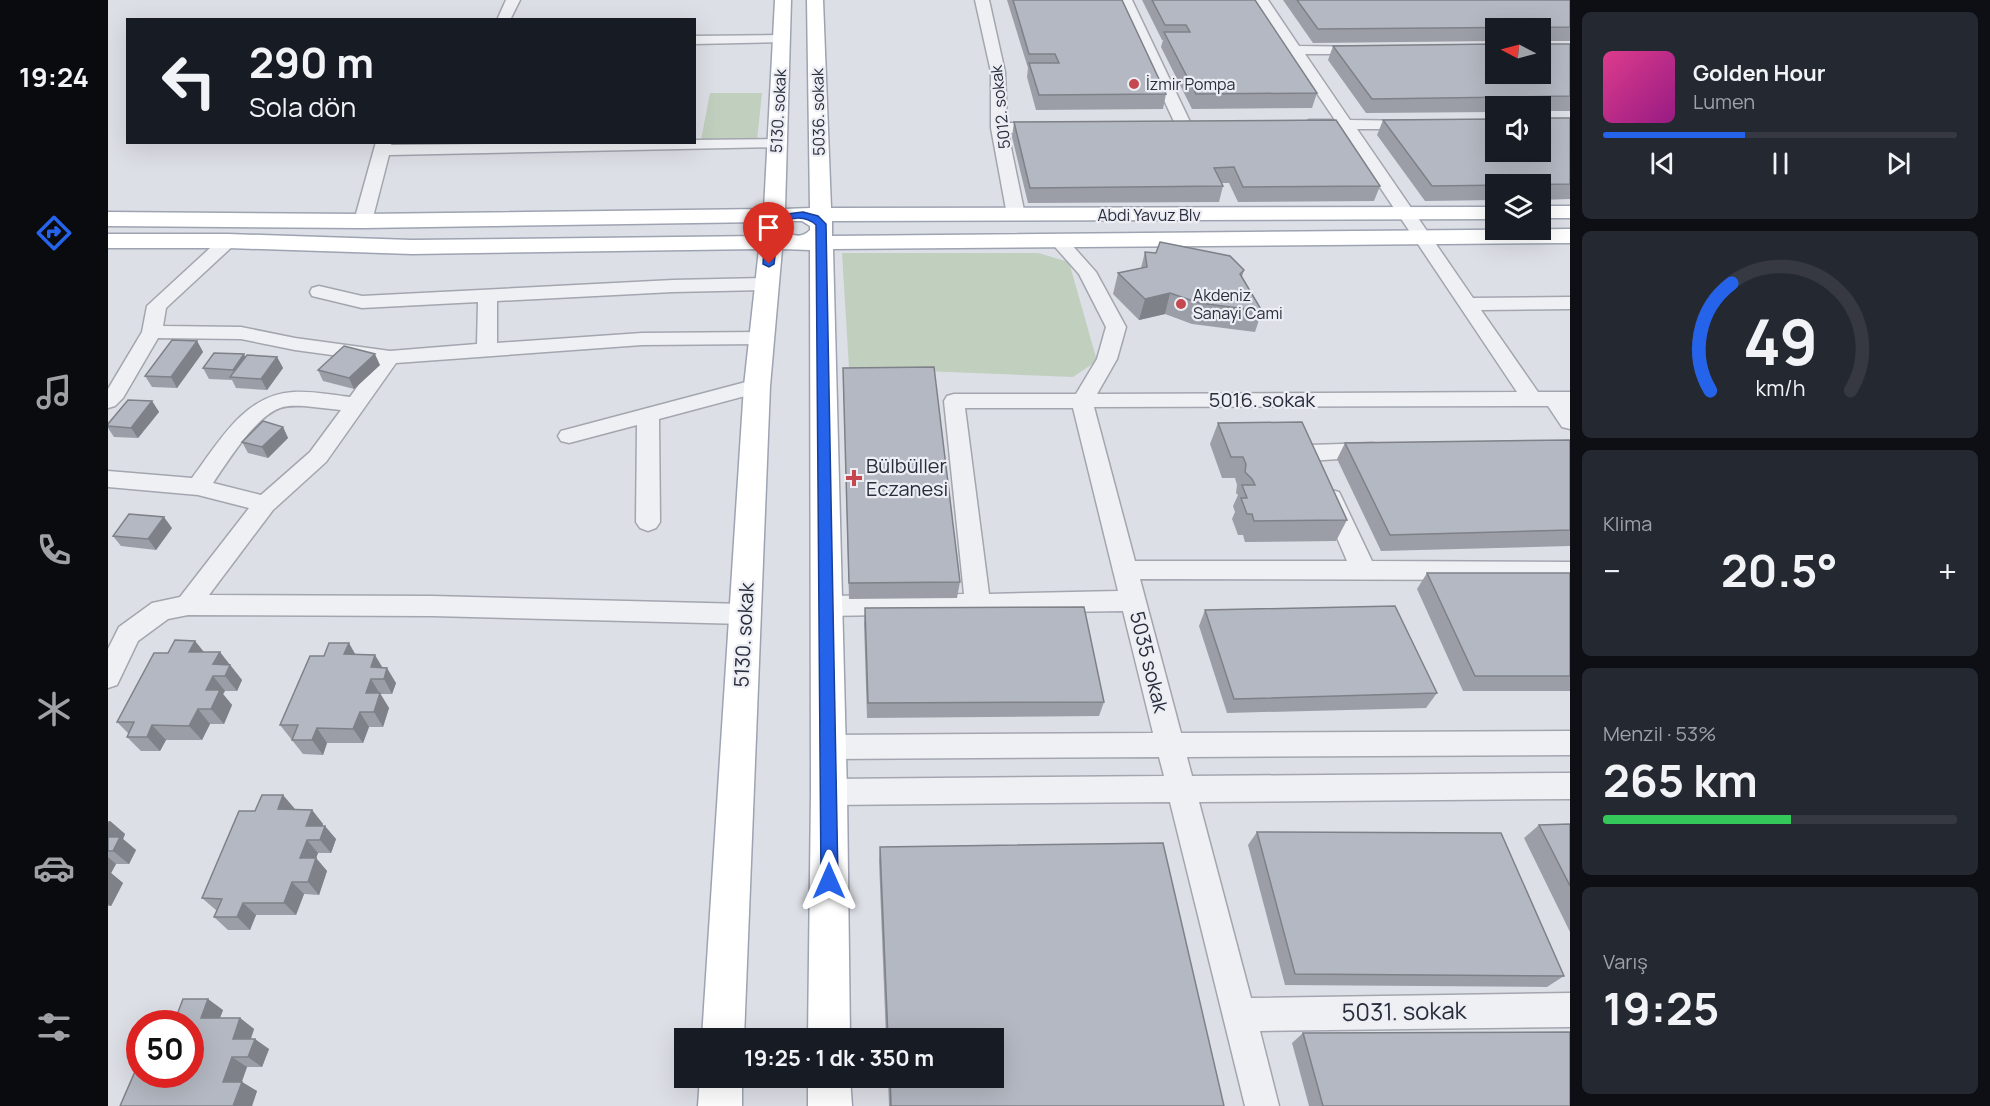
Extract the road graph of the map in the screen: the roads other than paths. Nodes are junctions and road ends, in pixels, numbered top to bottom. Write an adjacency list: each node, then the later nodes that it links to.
1 (513, 0): 7 (street)
2 (783, 0): 8 (main road, 5130. sokak)
3 (816, 0): 28 (main road, 5036. sokak)
4 (982, 0): 16 (street, 5012. sokak)
5 (1125, 0): 15 (street)
6 (1261, 0): 10 (street)
7 (504, 18)
8 (781, 39): 9 (street); 19 (main road, 5130. sokak)
9 (696, 40)
10 (1295, 50): 11 (street); 14 (street)
11 (1377, 50)
12 (1426, 124): 14 (street)
13 (1299, 125): 14 (street)
14 (1345, 125): 23 (street)
15 (1184, 126)
16 (999, 128): 17 (street); 25 (street, 5012. sokak)
17 (1057, 128)
18 (628, 144): 19 (street); 20 (street)
19 (776, 144): 28 (main road, 5130. sokak)
20 (384, 146): 27 (street)
21 (1551, 212): 22 (main road)
22 (1570, 212)
23 (1405, 213): 24 (main road, Abdi Yavuz Blv); 25 (main road, Abdi Yavuz Blv); 29 (street)
24 (1485, 213)
25 (1016, 215): 28 (main road, Abdi Yavuz Blv)
26 (108, 219): 27 (main road)
27 (363, 221): 28 (main road)
28 (797, 228): 31 (main road); 33 (main road); 34 (main road, 5130. sokak); 64 (main road, 5036. sokak)
29 (1420, 236): 30 (main road); 31 (main road); 38 (street)
30 (1570, 236)
31 (1057, 239): 47 (street)
32 (108, 241): 33 (main road)
33 (228, 241): 39 (street)
34 (767, 284): 36 (street); 40 (main road, 5130. sokak)
35 (319, 292): 36 (street)
36 (489, 297): 41 (street)
37 (1570, 303): 38 (street)
38 (1467, 304): 45 (street)
39 (152, 332): 42 (street); 46 (street)
40 (762, 338): 41 (street); 43 (main road, 5130. sokak)
41 (487, 351): 42 (street)
42 (390, 357): 48 (street)
43 (757, 386): 49 (street); 65 (main road, 5130. sokak)
44 (1286, 400): 45 (street, 5016. sokak); 47 (street, 5016. sokak); 53 (street)
45 (1552, 400): 50 (street)
46 (108, 401)
47 (1082, 401): 58 (street, 5035 sokak); 63 (street, 5016. sokak)
48 (354, 405): 55 (street); 56 (street)
49 (648, 415): 51 (street); 57 (street)
50 (1570, 422)
51 (569, 436)
52 (1393, 451): 53 (street)
53 (1310, 453): 59 (street)
54 (108, 479): 55 (street)
55 (198, 487): 56 (street)
56 (265, 504): 62 (street)
57 (648, 522)
58 (1126, 570): 59 (street); 61 (street, 5035 sokak)
59 (1364, 571): 60 (street)
60 (1570, 571)
61 (1133, 601): 63 (street); 68 (street, 5035 sokak)
62 (188, 605): 65 (street); 66 (street)
63 (978, 605): 64 (street)
64 (826, 606): 69 (main road, 5036. sokak)
65 (745, 614): 75 (main road, 5130. sokak)
66 (108, 677)
67 (1570, 743): 68 (street)
68 (1170, 745): 69 (street); 71 (street, 5035 sokak)
69 (828, 747): 72 (main road, 5036. sokak)
70 (1570, 786): 71 (street)
71 (1181, 789): 72 (street); 74 (street, 5035 sokak)
72 (829, 792): 76 (main road, 5036. sokak)
73 (1570, 1010): 74 (street, 5031. sokak)
74 (1239, 1015): 81 (street, 5035 sokak)
75 (724, 1028)
76 (830, 1028)
77 (721, 1088): 79 (main road)
78 (830, 1088): 80 (main road)
79 (720, 1106)
80 (830, 1106)
81 (1262, 1106)

